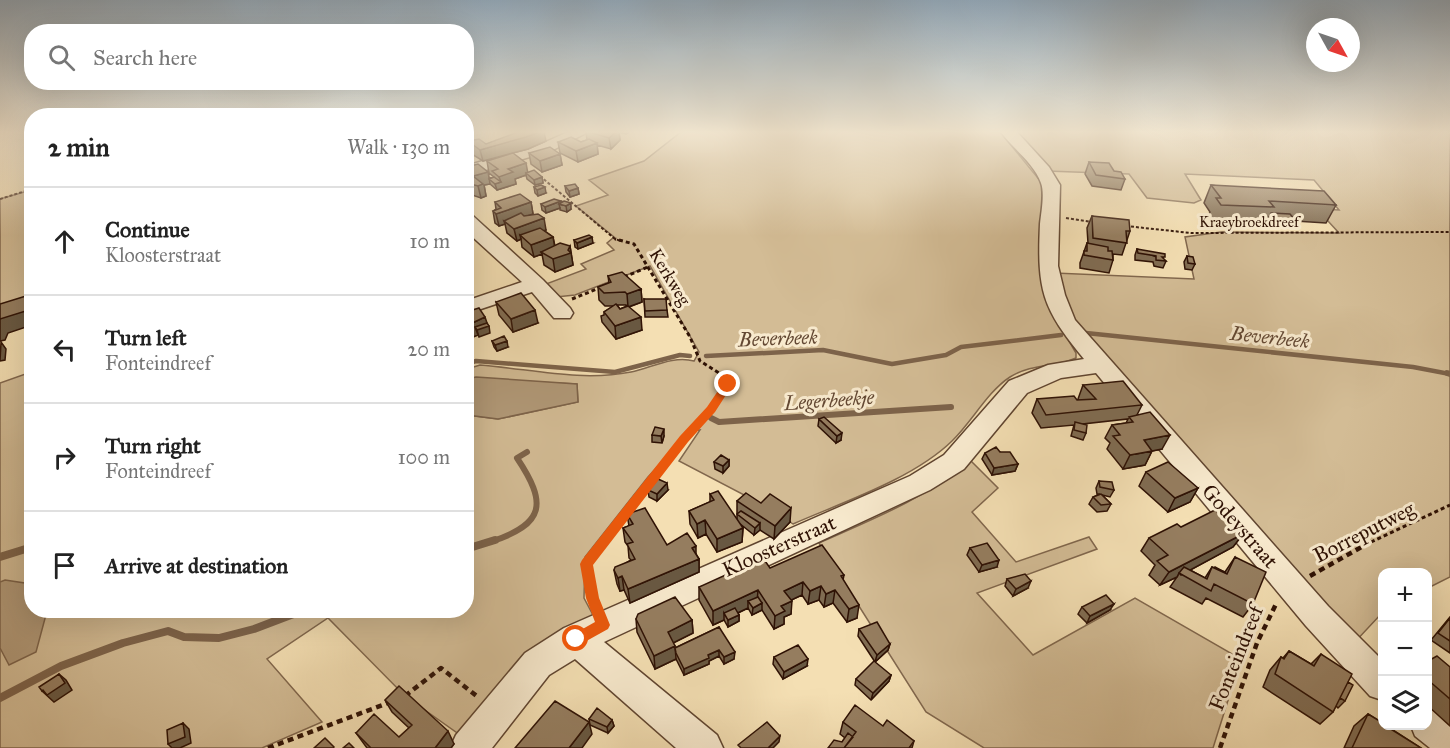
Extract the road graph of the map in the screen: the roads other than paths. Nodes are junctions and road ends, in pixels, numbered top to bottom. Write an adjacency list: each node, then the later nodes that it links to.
1 (1039, 167): 6 (street, Godeystraat)
2 (474, 227): 3 (street)
3 (536, 284): 4 (street); 5 (street)
4 (474, 305)
5 (559, 309)
6 (1099, 365): 7 (street, Kloosterstraat); 8 (street, Godeystraat)
7 (590, 632): 11 (street, Kloosterstraat); 12 (street)
8 (1378, 679)
9 (1432, 726): 10 (street)
10 (1450, 741)
11 (469, 748)
12 (704, 748)

